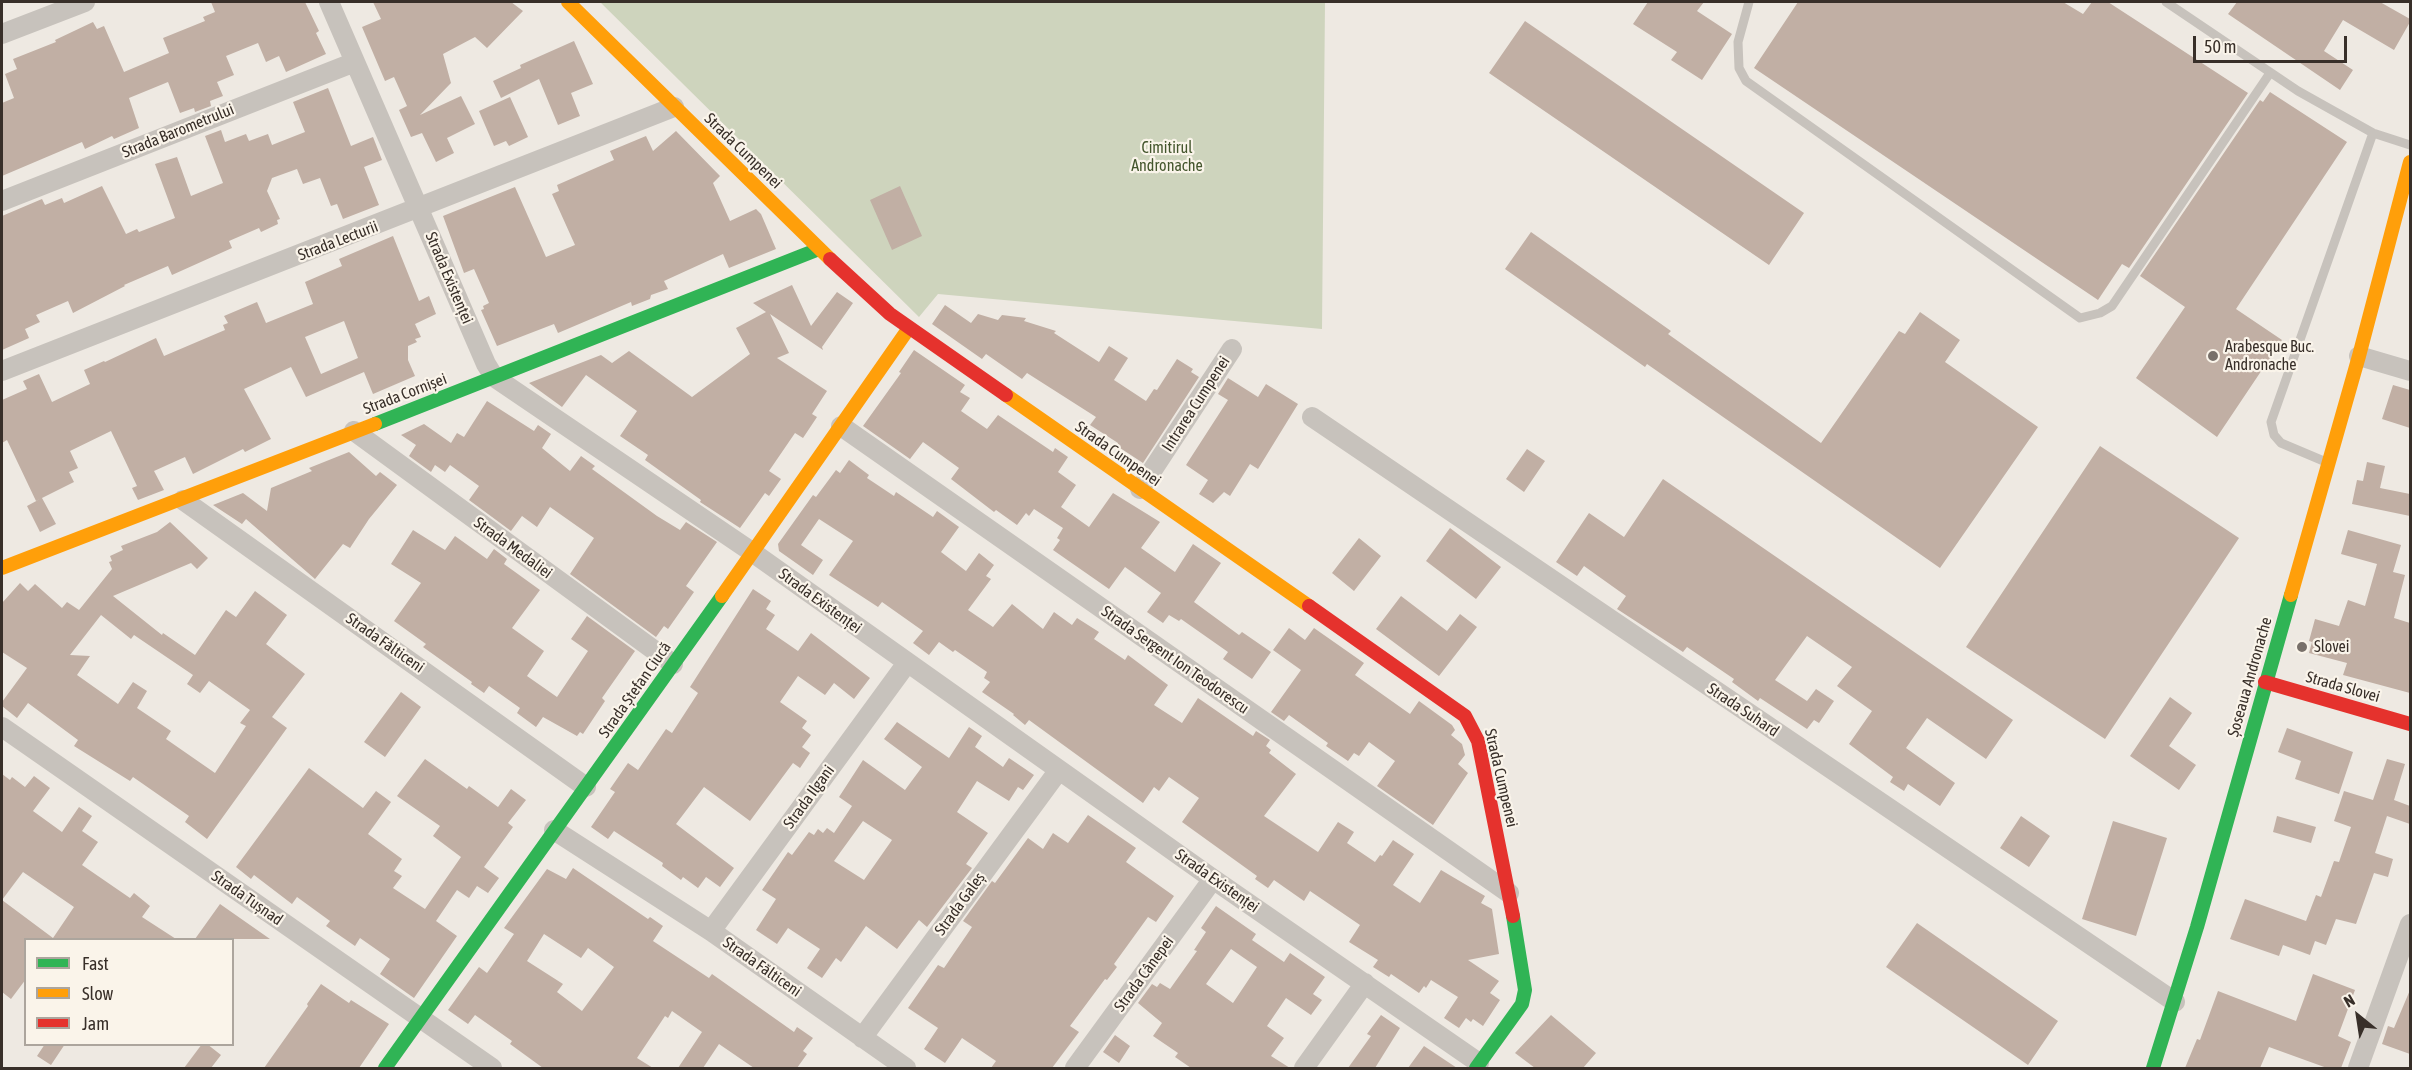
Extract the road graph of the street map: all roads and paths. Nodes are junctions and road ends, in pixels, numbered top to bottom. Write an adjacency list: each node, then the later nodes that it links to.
1 (85, 2): 6 (street)
2 (329, 2): 7 (street, Strada Existenței)
3 (568, 2): 9 (street, Strada Cumpenei)
4 (1749, 2): 8 (lane)
5 (2166, 2): 8 (lane)
6 (2, 34)
7 (355, 62): 13 (street, Strada Barometrului); 14 (street, Strada Existenței)
8 (2270, 72): 10 (lane)
9 (674, 107): 14 (street, Strada Lecturii); 16 (street, Strada Cumpenei)
10 (2373, 134): 11 (lane); 27 (lane)
11 (2410, 145)
12 (2410, 162): 17 (street, Șoseaua Andronache)
13 (2, 201)
14 (419, 209): 21 (street, Strada Lecturii); 23 (street, Strada Existenței)
15 (2402, 246): 17 (street, Șoseaua Andronache)
16 (819, 249): 18 (street, Strada Cumpenei); 23 (street, Strada Cornișei)
17 (2377, 293): 20 (street, Șoseaua Andronache)
18 (909, 328): 25 (street, Strada Ștefan Ciucă); 28 (street, Strada Cumpenei)
19 (1232, 348): 28 (street, Intrarea Cumpenei)
20 (2359, 356): 22 (street); 27 (street, Șoseaua Andronache)
21 (2, 371)
22 (2410, 371)
23 (494, 377): 26 (street, Strada Cornișei); 30 (street, Strada Existenței)
24 (1312, 417): 45 (street, Strada Suhard)
25 (841, 426): 30 (street, Strada Ștefan Ciucă); 41 (street, Strada Sergent Ion Teodorescu)
26 (354, 431): 29 (street, Strada Cornișei); 33 (street, Strada Medaliei)
27 (2328, 464): 34 (street, Șoseaua Andronache)
28 (1140, 489): 41 (street, Strada Cumpenei)
29 (183, 500): 31 (street, Strada Cornișei); 38 (street, Strada Fălticeni)
30 (752, 552): 32 (street, Strada Existenței); 33 (street, Strada Ștefan Ciucă)
31 (2, 568)
32 (907, 663): 37 (street, Strada Existenței); 43 (street, Strada Ilgani)
33 (673, 664): 38 (street, Strada Ștefan Ciucă)
34 (2265, 682): 35 (street, Strada Slovei); 45 (street, Șoseaua Andronache)
35 (2410, 724)
36 (2, 727): 46 (street, Strada Tușnad)
37 (1059, 770): 40 (street, Strada Existenței); 47 (street, Strada Galeș)
38 (586, 786): 39 (street, Strada Ștefan Ciucă)
39 (554, 830): 43 (street, Strada Fălticeni); 46 (street, Strada Ștefan Ciucă)
40 (1213, 879): 44 (street, Strada Existenței); 52 (street, Strada Cânepei)
41 (1509, 893): 48 (street, Strada Cumpenei)
42 (2410, 924): 55 (street)
43 (711, 931): 47 (street, Strada Fălticeni)
44 (1365, 983): 48 (street, Strada Existenței); 53 (street)
45 (2175, 1002): 54 (street, Șoseaua Andronache)
46 (421, 1018): 49 (street, Strada Ștefan Ciucă); 50 (street, Strada Tușnad)
47 (862, 1038): 51 (street, Strada Fălticeni)
48 (1477, 1066)
49 (385, 1068)
50 (492, 1068)
51 (906, 1068)
52 (1075, 1068)
53 (1304, 1068)
54 (2153, 1068)
55 (2358, 1068)

